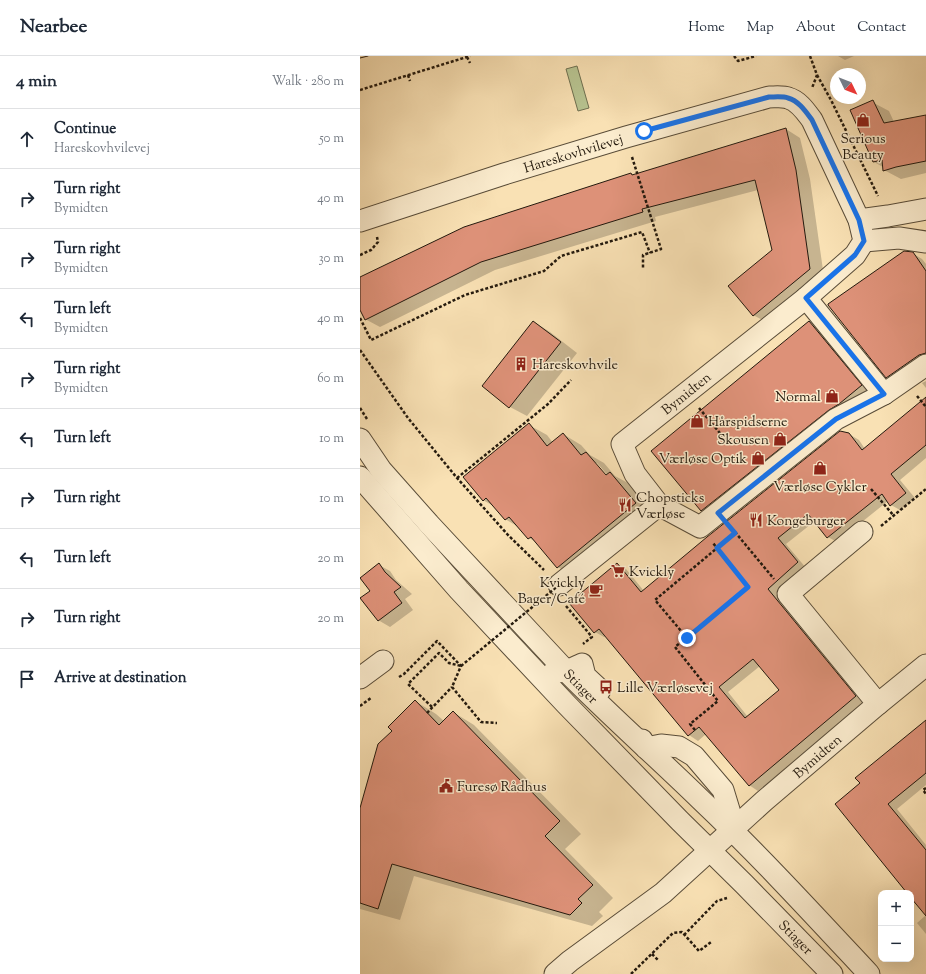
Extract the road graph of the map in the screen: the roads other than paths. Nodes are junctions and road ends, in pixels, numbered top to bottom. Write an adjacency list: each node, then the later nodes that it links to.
1 (926, 209): 2 (street)
2 (859, 220): 3 (street, Hareskovhvilevej); 4 (street)
3 (360, 221)
4 (864, 241): 5 (street); 6 (street, Bymidten)
5 (926, 242)
6 (806, 298): 8 (street); 11 (street, Bymidten)
7 (926, 365): 8 (street)
8 (884, 394): 11 (street, Bymidten)
9 (360, 439): 16 (street, Stiager)
10 (360, 477): 14 (street, Stiager)
11 (659, 505): 13 (street)
12 (862, 532): 17 (street)
13 (559, 585)
14 (459, 590): 16 (street); 18 (street, Stiager)
15 (926, 665): 17 (street, Bymidten)
16 (574, 668): 20 (street, Stiager)
17 (878, 704): 19 (street, Bymidten)
18 (616, 755): 21 (street, Stiager); 22 (street, Stiager)
19 (758, 806): 20 (street, Bymidten); 23 (street, Stiager)
20 (731, 830): 21 (street, Bymidten); 23 (street, Stiager)
21 (709, 850): 22 (street); 25 (street, Stiager)
22 (686, 871): 24 (street)
23 (818, 919): 26 (street, Stiager)
24 (563, 968)
25 (832, 974)
26 (869, 974)

